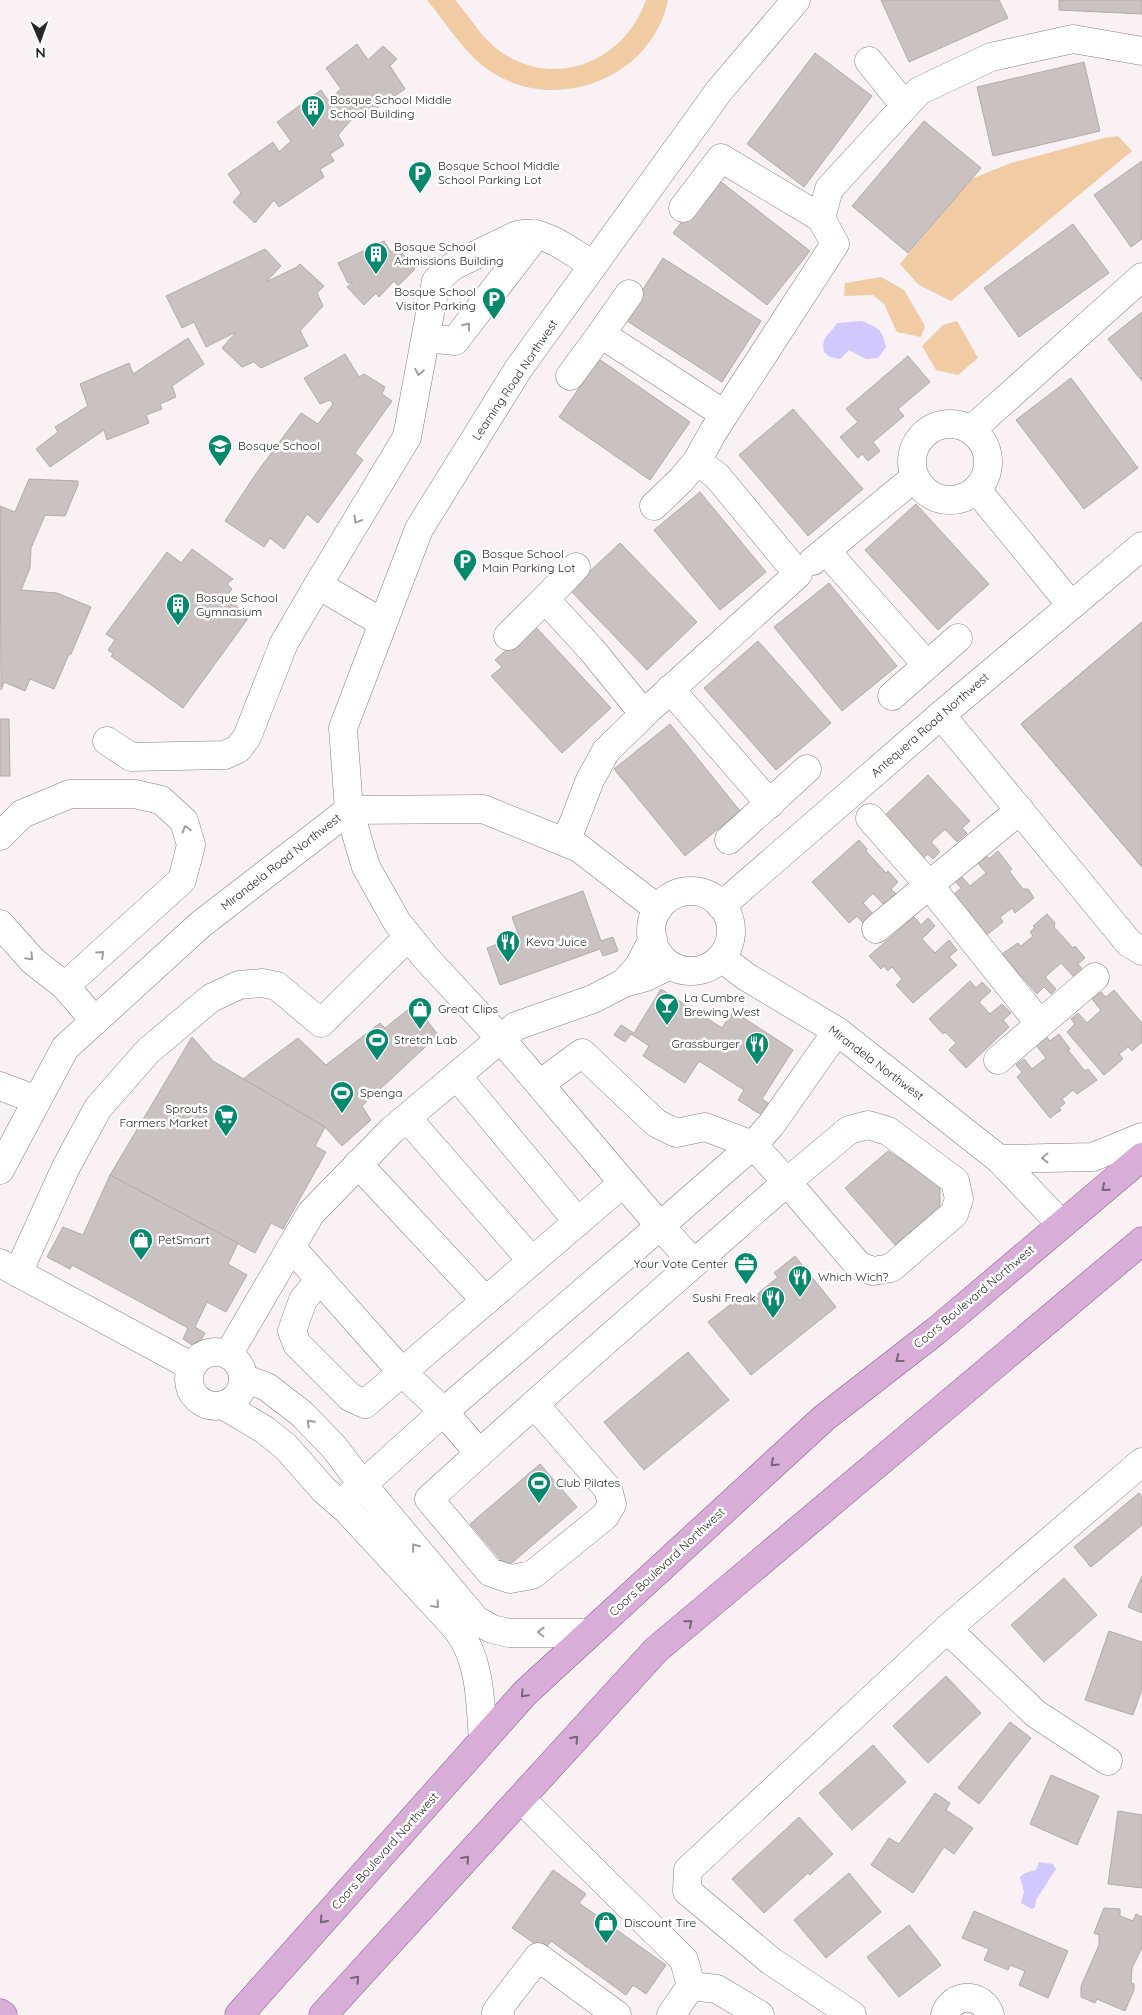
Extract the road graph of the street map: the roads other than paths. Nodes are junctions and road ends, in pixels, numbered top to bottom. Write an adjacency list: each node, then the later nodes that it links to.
1 (796, 0): 8 (street, Learning Road Northwest)
2 (1142, 51): 4 (street)
3 (869, 61): 4 (street)
4 (905, 106): 6 (street)
5 (683, 208): 6 (street)
6 (821, 218): 14 (street)
7 (536, 234): 8 (street); 12 (street, one-way to 7); 12 (street)
8 (593, 265): 27 (street, Learning Road Northwest)
9 (1142, 278): 15 (street)
10 (629, 294): 11 (street)
11 (601, 334): 13 (street); 14 (street)
12 (426, 338): 24 (street, one-way to 24)
13 (570, 376)
14 (724, 414): 16 (street)
15 (971, 430): 17 (street); 18 (street)
16 (697, 461): 19 (street); 23 (street)
17 (914, 478): 18 (street); 21 (street)
18 (976, 490): 26 (street)
19 (654, 506)
20 (1142, 546): 26 (street, Antequera Road Northwest)
21 (826, 550): 23 (street); 30 (street)
22 (576, 567): 25 (street)
23 (798, 574): 31 (street)
24 (318, 585): 27 (street); 35 (street)
25 (545, 599): 28 (street); 33 (street)
26 (1071, 605): 34 (street, Antequera Road Northwest)
27 (383, 623): 40 (street, Learning Road Northwest)
28 (508, 636)
29 (958, 638): 30 (street)
30 (927, 665): 32 (street)
31 (670, 689): 33 (street); 37 (street)
32 (892, 696)
33 (644, 714): 45 (street)
34 (941, 715): 41 (street); 47 (street, Antequera Road Northwest)
35 (107, 741)
36 (807, 769): 37 (street)
37 (770, 804): 44 (street)
38 (0, 806): 39 (street)
39 (38, 807): 43 (street); 58 (street, one-way to 39)
40 (349, 810): 45 (street, Mirandela Road Northwest); 51 (street, Learning Road Northwest); 59 (street, Mirandela Road Northwest)
41 (1020, 810): 46 (street); 53 (street)
42 (870, 818): 46 (street)
43 (0, 836)
44 (729, 840)
45 (566, 842): 48 (street, Mirandela Road Northwest)
46 (929, 885): 50 (street); 60 (street)
47 (721, 906): 48 (street); 54 (street)
48 (658, 909): 52 (street)
49 (0, 924): 58 (street, one-way to 58)
50 (876, 929)
51 (408, 937): 62 (street, Learning Road Northwest); 84 (street)
52 (653, 939): 55 (street); 57 (street)
53 (1142, 951)
54 (722, 958): 55 (street); 61 (street, Mirandela Northwest)
55 (670, 965): 57 (street)
56 (1095, 977): 60 (street)
57 (624, 983): 62 (street)
58 (65, 986): 59 (street)
59 (95, 1021): 67 (street, Mirandela Road Northwest)
60 (1040, 1024): 63 (street)
61 (837, 1031): 70 (street); 72 (street, Mirandela Northwest)
62 (501, 1039): 64 (street); 65 (street, Learning Road Northwest)
63 (998, 1060)
64 (457, 1076): 68 (street); 77 (street)
65 (540, 1084): 70 (street); 76 (street, Learning Road Northwest)
66 (0, 1086): 67 (street)
67 (37, 1100): 74 (street, Mirandela Road Northwest)
68 (407, 1118): 73 (street); 82 (street)
69 (1142, 1137): 72 (street, one-way to 72)
70 (753, 1145): 75 (street); 79 (street)
71 (1142, 1157): 78 (main road, Coors Boulevard Northwest, one-way to 78)
72 (999, 1159): 78 (street, Mirandela Northwest)
73 (358, 1164): 81 (street); 86 (street)
74 (0, 1170)
75 (787, 1182): 75 (street); 83 (street)
76 (623, 1183): 77 (street); 79 (street, Learning Road Northwest)
77 (578, 1222): 82 (street)
78 (1061, 1224): 99 (main road, Coors Boulevard Northwest, one-way to 99)
79 (660, 1226): 83 (street, Learning Road Northwest); 93 (street)
80 (1142, 1241): 102 (main road, one-way to 80)
81 (291, 1247): 85 (street); 87 (street)
82 (532, 1261): 86 (street)
83 (694, 1263): 92 (street)
84 (9, 1268): 88 (street)
85 (320, 1279): 89 (street); 89 (street)
86 (486, 1301): 89 (street)
87 (228, 1355): 88 (street); 90 (street)
88 (192, 1366): 91 (street)
89 (402, 1372): 93 (street)
90 (243, 1378): 91 (street); 96 (street, one-way to 90)
91 (223, 1405): 97 (street)
92 (534, 1405): 94 (street); 94 (street)
93 (444, 1412): 94 (street); 96 (street)
94 (479, 1453)
95 (1142, 1462): 98 (street)
96 (363, 1485): 97 (street); 99 (street, one-way to 96)
97 (341, 1504): 100 (street, one-way to 100)
98 (947, 1629): 101 (street); 112 (street)
99 (589, 1633): 100 (main road, Coors Boulevard Northwest, one-way to 100)
100 (483, 1740): 106 (main road, Coors Boulevard Northwest, one-way to 106)
101 (1108, 1761)
102 (520, 1799): 103 (street); 107 (main road, one-way to 102)
103 (691, 1986): 110 (street); 111 (street)
104 (0, 2013): 105 (main road)
105 (3, 2015)
106 (239, 2015)
107 (323, 2015)
108 (500, 2015): 109 (street)
109 (617, 2015)
110 (671, 2015)
111 (760, 2015)
112 (852, 2015)
113 (945, 2015): 114 (street)
114 (990, 2015)

